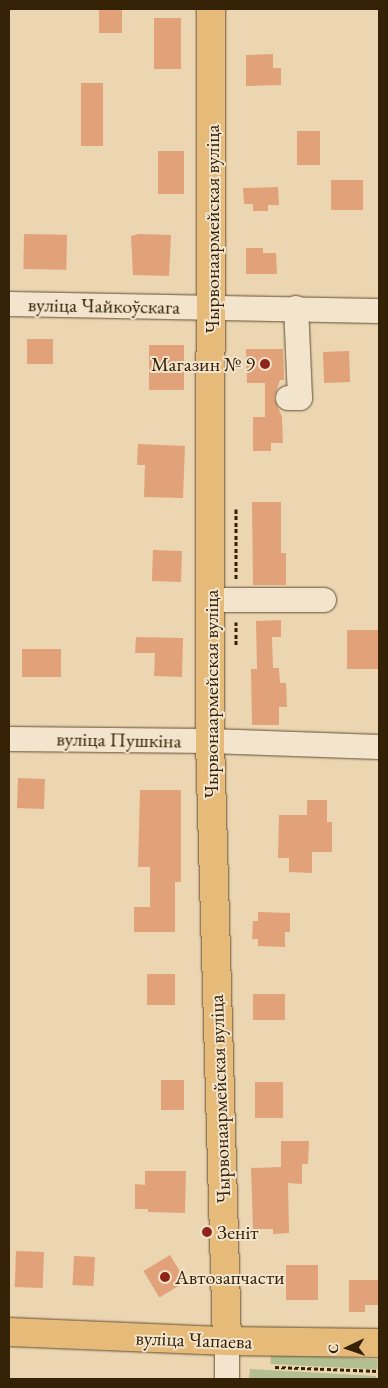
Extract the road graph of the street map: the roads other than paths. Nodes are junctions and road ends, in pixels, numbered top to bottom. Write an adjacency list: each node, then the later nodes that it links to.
1 (211, 9): 3 (main road, Чырвонаармейская вуліца)
2 (9, 304): 3 (street, вуліца Чайкоўскага)
3 (211, 308): 4 (street, вуліца Чайкоўскага); 7 (main road, Чырвонаармейская вуліца)
4 (296, 308): 5 (street, вуліца Чайкоўскага); 6 (street)
5 (379, 310)
6 (288, 398)
7 (210, 600): 8 (street); 10 (main road, Чырвонаармейская вуліца)
8 (324, 600)
9 (9, 739): 10 (street, вуліца Пушкіна)
10 (210, 741): 11 (street, вуліца Пушкіна); 13 (main road, Чырвонаармейская вуліца)
11 (379, 747)
12 (9, 1332): 13 (main road, вуліца Чапаева)
13 (227, 1342): 14 (main road, вуліца Чапаева); 15 (street, Чырвонаармейская вуліца)
14 (379, 1343)
15 (227, 1379)

